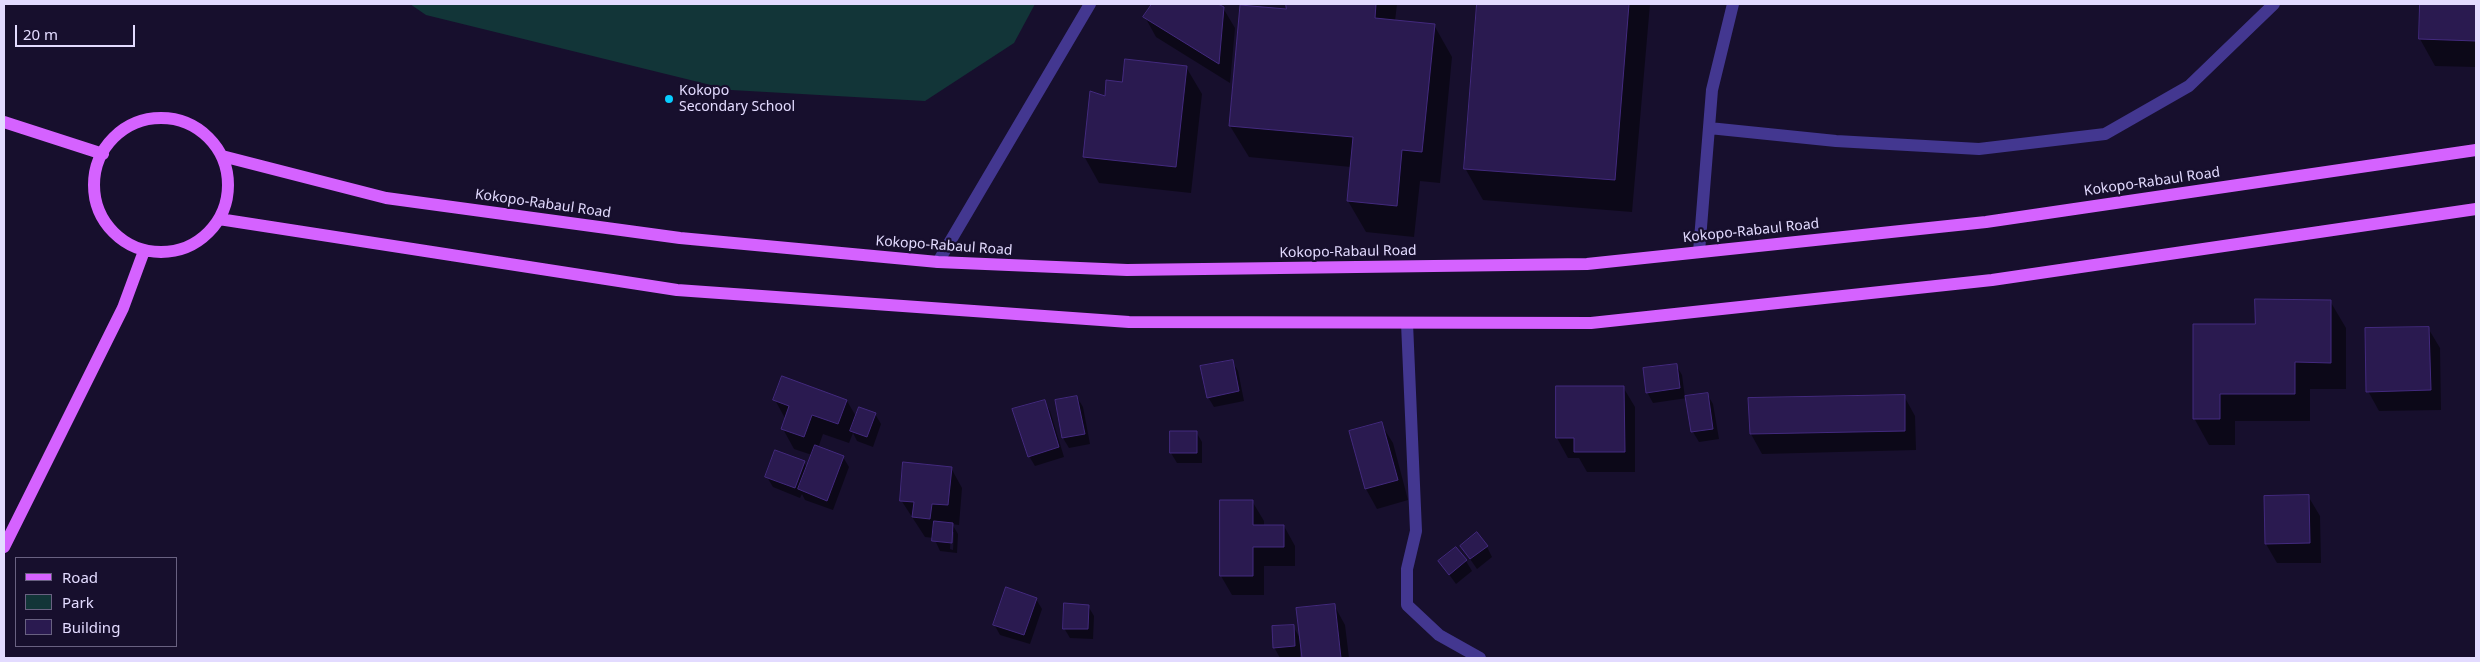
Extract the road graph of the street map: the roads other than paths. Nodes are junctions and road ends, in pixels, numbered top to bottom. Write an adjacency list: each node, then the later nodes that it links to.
1 (1090, 4): 13 (street)
2 (1733, 4): 5 (street)
3 (2274, 4): 5 (street)
4 (4, 122): 7 (main road)
5 (1709, 128): 12 (street)
6 (2476, 150): 12 (main road, Kokopo-Rabaul Road)
7 (103, 154): 8 (main road); 11 (main road)
8 (222, 156): 10 (main road); 13 (main road, Kokopo-Rabaul Road)
9 (2476, 209): 14 (main road)
10 (219, 219): 11 (main road); 14 (main road)
11 (144, 251): 15 (main road)
12 (1699, 252): 13 (main road, Kokopo-Rabaul Road)
13 (938, 262)
14 (1407, 323): 16 (street)
15 (4, 547)
16 (1480, 658)

